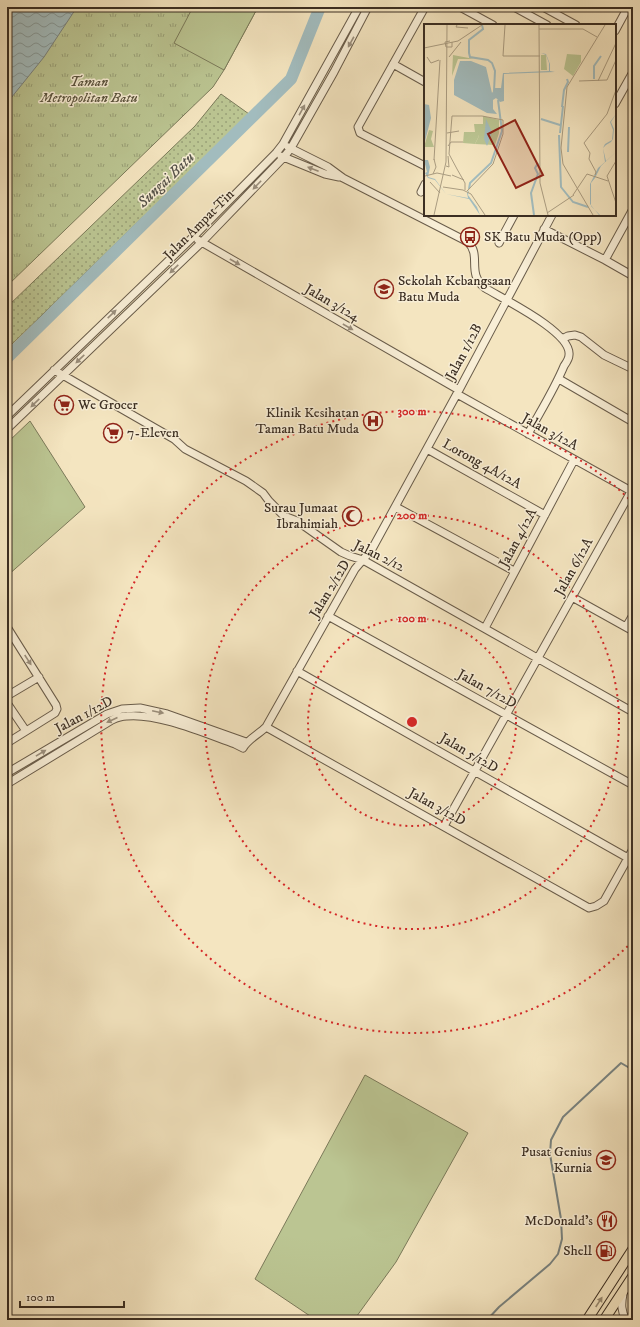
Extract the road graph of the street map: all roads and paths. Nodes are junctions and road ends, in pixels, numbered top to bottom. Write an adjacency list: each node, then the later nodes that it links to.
1 (359, 7): 18 (street, Jalan Ampat Tin, one-way to 1)
2 (368, 7): 19 (street, Jalan Ampat Tin, one-way to 19)
3 (425, 7): 14 (street)
4 (460, 7): 10 (street)
5 (514, 7): 9 (street)
6 (533, 7): 9 (street)
7 (543, 7): 12 (street)
8 (628, 7): 13 (street)
9 (528, 15): 11 (street)
10 (491, 24)
11 (545, 24)
12 (574, 24)
13 (616, 29)
14 (393, 64): 16 (street); 22 (street)
15 (633, 72): 17 (street)
16 (424, 81)
17 (616, 102)
18 (283, 144): 19 (street); 20 (street, Jalan Ampat Tin)
19 (291, 148): 21 (street, Jalan Ampat Tin); 23 (street)
20 (276, 153): 21 (street); 30 (street, Jalan Ampat Tin)
21 (284, 157): 23 (street, one-way to 21); 31 (street, Jalan Ampat Tin, one-way to 31)
22 (424, 165)
23 (343, 178): 35 (street)
24 (424, 186): 25 (street)
25 (421, 192)
26 (633, 209): 33 (street)
27 (513, 216): 32 (street)
28 (551, 216): 29 (street, Jalan 1/12B)
29 (544, 229): 33 (street); 35 (street, Jalan 1/12B)
30 (193, 237): 31 (street, Jalan 3/124); 38 (street, Jalan Ampat Tin, one-way to 30)
31 (202, 242): 39 (street, Jalan Ampat Tin, one-way to 39); 41 (street, Jalan 3/124, one-way to 41)
32 (499, 243)
33 (605, 260): 34 (street)
34 (633, 276)
35 (506, 300): 36 (street); 41 (street, Jalan 1/12B)
36 (562, 339): 37 (street); 40 (street)
37 (633, 369)
38 (54, 370): 39 (street, Jalan 2/12); 42 (street, Jalan Ampat Tin)
39 (62, 376): 44 (street, Jalan Ampat Tin, one-way to 44); 51 (street, Jalan 2/12)
40 (559, 379): 43 (street); 45 (street)
41 (457, 393): 45 (street, Jalan 3/12A); 46 (street, Jalan 2/12D)
42 (7, 416)
43 (633, 422)
44 (7, 429)
45 (528, 434): 47 (street, Jalan 3/12A)
46 (427, 448): 49 (street, Jalan 2/12D); 50 (street, Lorong 4A/12A)
47 (574, 460): 48 (street, Jalan 3/12A); 50 (street, Jalan 4/12A)
48 (632, 490): 53 (street, Jalan 6/12A)
49 (396, 507): 51 (street, Jalan 2/12D); 52 (street)
50 (545, 515): 52 (street, Jalan 4/12A)
51 (363, 560): 55 (street, Jalan 2/12D); 58 (street, Jalan 2/12)
52 (514, 571): 58 (street, Jalan 4/12A)
53 (572, 597): 57 (street); 60 (street, Jalan 6/12A)
54 (633, 615): 57 (street)
55 (328, 616): 61 (street, Jalan 2/12D); 66 (street, Jalan 7/12D)
56 (7, 627): 62 (street, one-way to 62)
57 (626, 627): 59 (street)
58 (484, 628): 60 (street, Jalan 2/12)
59 (633, 631)
60 (538, 658): 65 (street, Jalan 2/12); 66 (street, Jalan 6/12A)
61 (297, 671): 67 (street, Jalan 2/12D); 71 (street, Jalan 5/12D)
62 (39, 677): 63 (street); 68 (street)
63 (7, 696)
64 (7, 703): 68 (street)
65 (633, 712)
66 (506, 715): 71 (street, Jalan 6/12A); 74 (street, Jalan 7/12D)
67 (266, 726): 70 (street, Jalan 2/12D); 75 (street, Jalan 3/12D)
68 (26, 731): 69 (street)
69 (7, 743)
70 (245, 745): 72 (street, Jalan 1/12D, one-way to 70); 73 (street, Jalan 1/12D, one-way to 73)
71 (475, 771): 75 (street, Jalan 6/12A); 77 (street, Jalan 5/12D)
72 (7, 773)
73 (7, 784)
74 (633, 785)
75 (444, 826): 77 (street, Jalan 3/12D)
76 (633, 849): 77 (street)
77 (628, 858)
78 (633, 1249): 81 (main road, one-way to 78)
79 (633, 1276): 80 (main road)
80 (624, 1290): 82 (main road); 83 (street)
81 (587, 1320)
82 (604, 1320)
83 (626, 1320)

